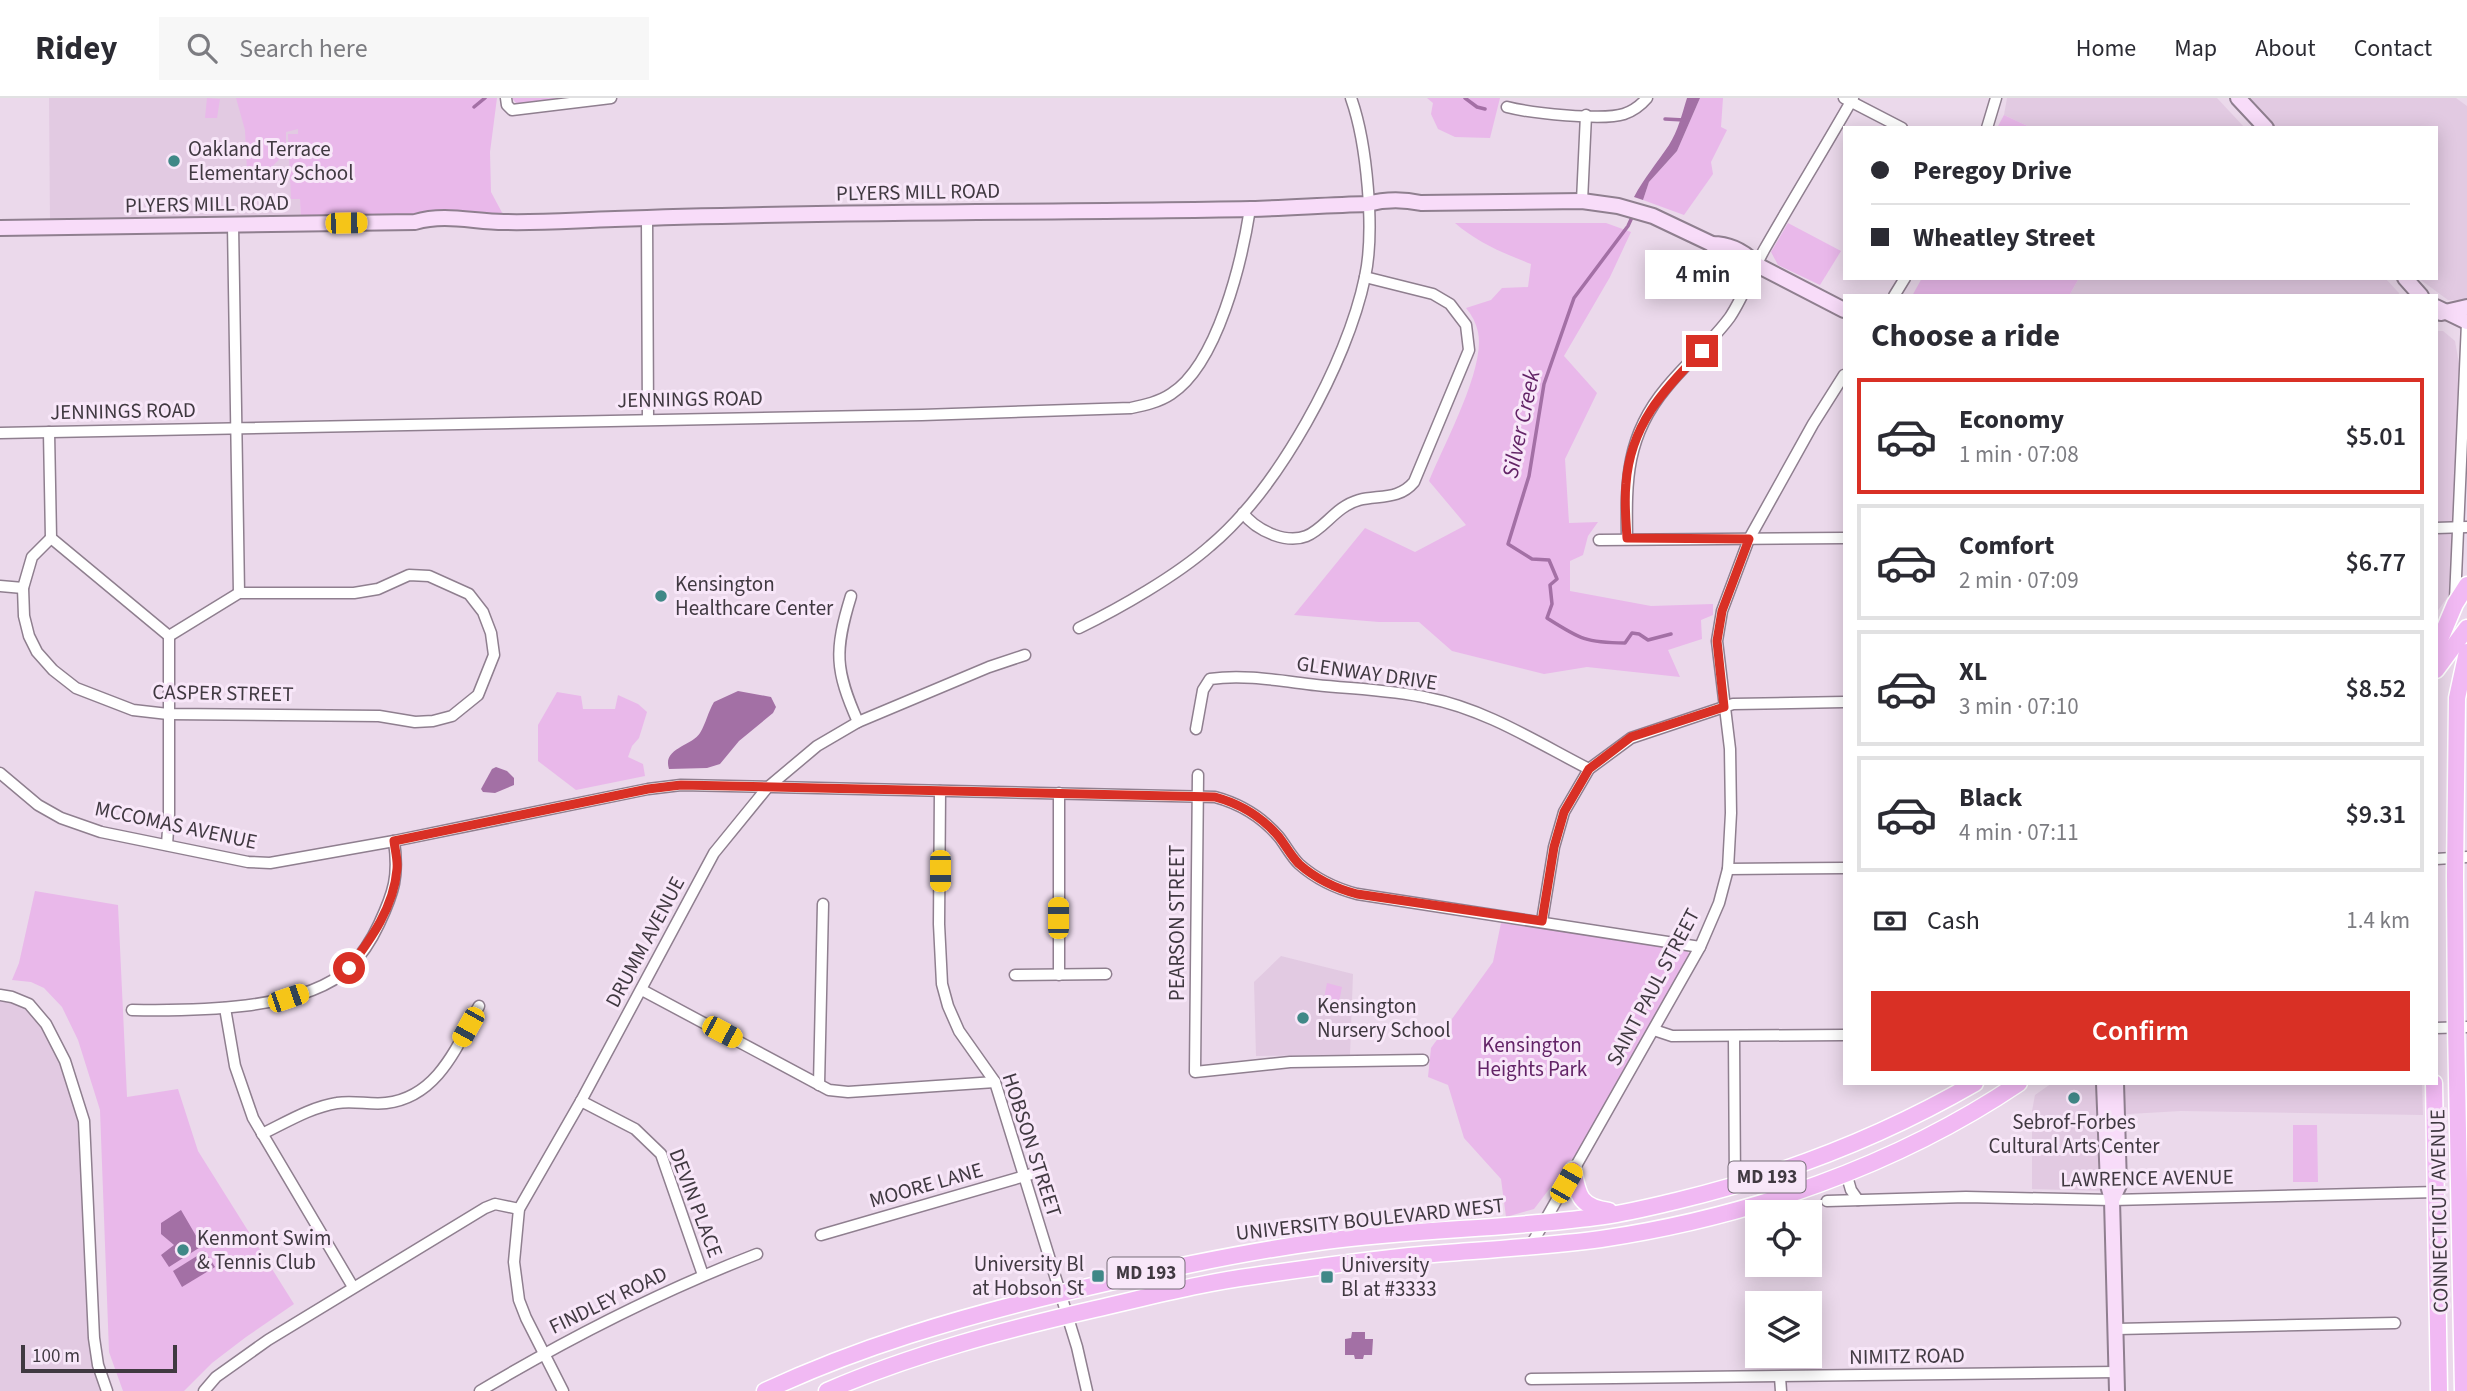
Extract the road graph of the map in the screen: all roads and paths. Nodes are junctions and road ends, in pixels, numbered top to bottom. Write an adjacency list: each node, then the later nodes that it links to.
1 (506, 98): 2 (street)
2 (611, 98)
3 (1351, 98): 14 (street)
4 (1647, 98): 9 (street)
5 (1996, 98): 11 (street)
6 (2238, 98): 12 (street)
7 (1849, 99): 10 (street); 19 (street)
8 (1507, 107): 9 (street)
9 (1586, 115): 13 (street)
10 (1898, 126)
11 (1988, 126)
12 (2264, 126)
13 (1582, 201): 14 (street, PLYERS MILL ROAD); 19 (street, PLYERS MILL ROAD)
14 (1367, 204): 15 (street, PLYERS MILL ROAD); 20 (street)
15 (1250, 209): 16 (street, PLYERS MILL ROAD); 26 (street, JENNINGS ROAD)
16 (647, 218): 17 (street, PLYERS MILL ROAD); 26 (street)
17 (233, 225): 18 (street, PLYERS MILL ROAD); 27 (street)
18 (0, 228)
19 (1757, 265): 22 (street, PLYERS MILL ROAD); 34 (street)
20 (1365, 277): 30 (street); 30 (street)
21 (2467, 307): 23 (street)
22 (1843, 309)
23 (2439, 311): 24 (street)
24 (2467, 323): 32 (street)
25 (1843, 376): 36 (street, SAINT PAUL STREET)
26 (648, 419): 27 (street, JENNINGS ROAD)
27 (237, 427): 29 (street, JENNINGS ROAD); 41 (street)
28 (0, 432): 29 (street, JENNINGS ROAD)
29 (49, 432): 33 (street)
30 (1243, 513): 45 (street)
31 (2438, 527): 32 (street)
32 (2463, 527): 43 (street)
33 (51, 538): 40 (street, CASPER STREET); 47 (street)
34 (1627, 538): 36 (street); 37 (street)
35 (1843, 538): 36 (street)
36 (1749, 539): 53 (street, SAINT PAUL STREET)
37 (1599, 540)
38 (0, 586): 40 (street)
39 (2467, 586): 43 (main road)
40 (23, 588): 54 (street, CASPER STREET)
41 (239, 593): 47 (street); 54 (street, CASPER STREET)
42 (851, 596): 55 (street)
43 (2455, 604): 44 (main road); 48 (main road)
44 (2438, 625)
45 (1079, 628)
46 (2467, 628): 51 (main road)
47 (169, 636): 54 (street)
48 (2438, 644)
49 (2467, 652): 66 (main road, CONNECTICUT AVENUE)
50 (1025, 655): 55 (street, DRUMM AVENUE)
51 (2438, 667)
52 (1843, 702): 53 (street)
53 (1724, 707): 57 (street); 69 (street, SAINT PAUL STREET)
54 (168, 714): 65 (street)
55 (858, 722): 60 (street, DRUMM AVENUE)
56 (1196, 729): 57 (street, GLENWAY DRIVE)
57 (1589, 769): 71 (street)
58 (0, 773): 65 (street, MCCOMAS AVENUE)
59 (1198, 775): 63 (street, PEARSON STREET)
60 (767, 788): 61 (street, MCCOMAS AVENUE); 64 (street, MCCOMAS AVENUE); 76 (street, DRUMM AVENUE)
61 (940, 792): 62 (street, MCCOMAS AVENUE); 87 (street, HOBSON STREET)
62 (1059, 793): 63 (street, MCCOMAS AVENUE); 75 (street)
63 (1197, 795): 71 (street, MCCOMAS AVENUE); 86 (street, PEARSON STREET)
64 (394, 841): 65 (street, MCCOMAS AVENUE); 79 (street)
65 (167, 845)
66 (2461, 858): 67 (street); 81 (main road, CONNECTICUT AVENUE)
67 (2438, 859)
68 (1843, 868): 69 (street)
69 (1728, 869): 72 (street, SAINT PAUL STREET)
70 (823, 904): 88 (street)
71 (1542, 921): 72 (street, MCCOMAS AVENUE)
72 (1700, 947): 83 (street, SAINT PAUL STREET)
73 (1105, 974): 75 (street)
74 (1015, 975): 75 (street)
75 (1059, 975)
76 (642, 990): 88 (street); 94 (street, DRUMM AVENUE)
77 (0, 995): 122 (street)
78 (479, 1006): 95 (street)
79 (225, 1008): 80 (street); 95 (street)
80 (132, 1010)
81 (2461, 1027): 82 (street); 102 (main road, CONNECTICUT AVENUE)
82 (2438, 1028)
83 (1654, 1030): 85 (street); 96 (street, SAINT PAUL STREET)
84 (1843, 1035): 85 (street)
85 (1734, 1037): 100 (street)
86 (1423, 1060)
87 (995, 1082): 88 (street); 99 (street, HOBSON STREET)
88 (819, 1085)
89 (1971, 1085): 100 (main road, UNIVERSITY BOULEVARD WEST / MD 193)
90 (2016, 1085): 98 (main road, UNIVERSITY BOULEVARD WEST / MD 193)
91 (2104, 1085): 104 (street)
92 (2116, 1085): 104 (street)
93 (2434, 1085): 101 (main road, CONNECTICUT AVENUE)
94 (581, 1101): 106 (street, DRUMM AVENUE); 112 (street, DEVIN PLACE)
95 (262, 1134): 113 (street)
96 (1573, 1170): 107 (main road); 108 (street, SAINT PAUL STREET)
97 (1042, 1171): 99 (street, MOORE LANE)
98 (1846, 1173): 103 (street); 110 (main road, UNIVERSITY BOULEVARD WEST / MD 193)
99 (1024, 1177): 109 (street, MOORE LANE); 114 (street, HOBSON STREET)
100 (1735, 1187): 107 (main road, UNIVERSITY BOULEVARD WEST / MD 193)
101 (2437, 1192): 104 (street, LAWRENCE AVENUE); 131 (main road, CONNECTICUT AVENUE)
102 (2463, 1192): 132 (main road, CONNECTICUT AVENUE)
103 (1858, 1200): 104 (street, LAWRENCE AVENUE); 105 (street, LAWRENCE AVENUE)
104 (2112, 1200): 117 (street)
105 (1827, 1201)
106 (519, 1209): 113 (street); 118 (street, DRUMM AVENUE)
107 (1622, 1212): 108 (main road, UNIVERSITY BOULEVARD WEST / MD 193)
108 (1543, 1222): 110 (street, SAINT PAUL STREET); 114 (main road, UNIVERSITY BOULEVARD WEST / MD 193)
109 (821, 1235)
110 (1530, 1248): 115 (main road, UNIVERSITY BOULEVARD WEST / MD 193)
111 (757, 1254): 112 (street, FINDLEY ROAD)
112 (703, 1275): 118 (street, FINDLEY ROAD)
113 (353, 1287): 123 (street)
114 (1059, 1294): 115 (street, HOBSON STREET); 126 (main road, UNIVERSITY BOULEVARD WEST / MD 193)
115 (1066, 1316): 127 (main road, UNIVERSITY BOULEVARD WEST / MD 193); 128 (street, HOBSON STREET)
116 (2395, 1323): 117 (street)
117 (2116, 1329): 119 (street)
118 (544, 1353): 124 (street, FINDLEY ROAD); 125 (street, DRUMM AVENUE)
119 (2117, 1373): 120 (street, NIMITZ ROAD); 130 (street)
120 (1780, 1377): 121 (street, NIMITZ ROAD); 129 (street)
121 (1531, 1379)
122 (107, 1391)
123 (204, 1391)
124 (480, 1391)
125 (564, 1391)
126 (765, 1391)
127 (827, 1391)
128 (1087, 1391)
129 (1781, 1391)
130 (2117, 1391)
131 (2439, 1391)
132 (2463, 1391)

